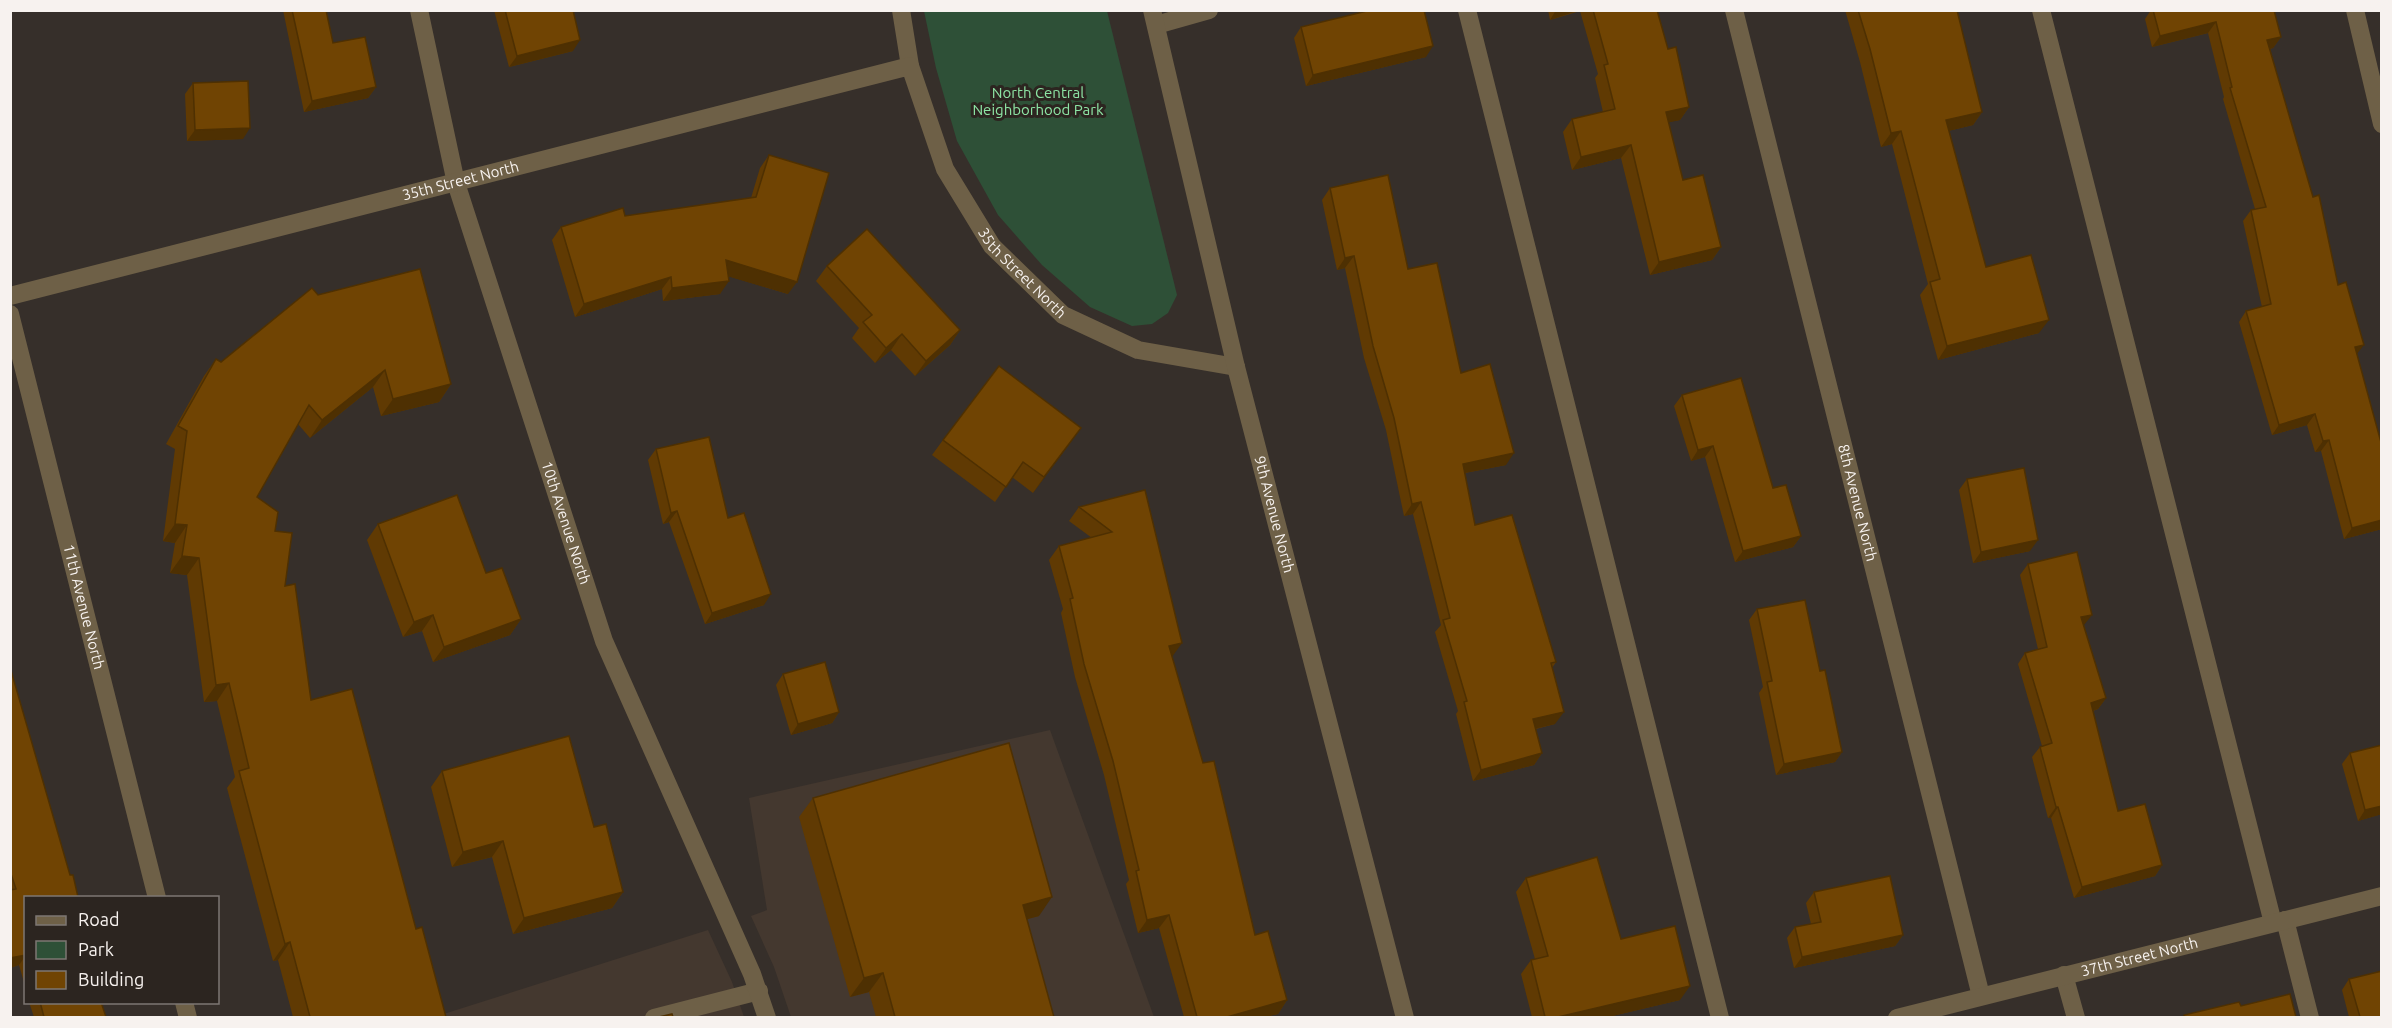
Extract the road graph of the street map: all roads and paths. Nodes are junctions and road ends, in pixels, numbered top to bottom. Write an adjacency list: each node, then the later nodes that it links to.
1 (419, 10): 11 (street, 10th Avenue North)
2 (901, 10): 9 (street, 35th Street North)
3 (1209, 10): 8 (street)
4 (1467, 10): 24 (street)
5 (1734, 10): 20 (street, 8th Avenue North)
6 (2041, 10): 17 (street)
7 (2355, 10): 10 (street)
8 (1154, 18): 14 (street, 9th Avenue North)
9 (910, 66): 11 (street, 35th Street North); 14 (street, 35th Street North)
10 (2382, 123)
11 (456, 183): 12 (street, 35th Street North); 19 (street, 10th Avenue North)
12 (10, 296)
13 (10, 314): 15 (street, 11th Avenue North)
14 (1236, 367): 23 (street, 9th Avenue North)
15 (158, 896)
16 (2382, 896): 17 (street, 37th Street North)
17 (2279, 922): 18 (street, 37th Street North); 27 (street)
18 (2064, 975): 20 (street, 37th Street North); 26 (street)
19 (759, 991): 21 (street); 22 (street, 10th Avenue North)
20 (1981, 996): 25 (street, 37th Street North)
21 (654, 1017)
22 (767, 1017)
23 (1405, 1017)
24 (1720, 1017)
25 (1897, 1017)
26 (2076, 1017)
27 (2310, 1017)

